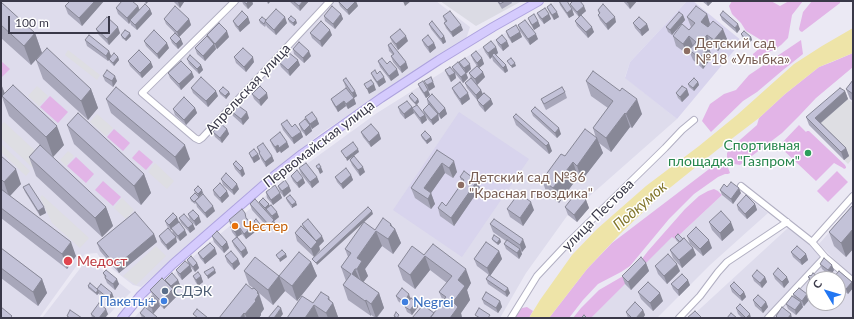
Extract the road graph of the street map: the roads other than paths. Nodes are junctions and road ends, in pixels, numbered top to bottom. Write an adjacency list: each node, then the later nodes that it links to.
1 (235, 1): 2 (street, Апрельская улица)
2 (330, 1)
3 (539, 1): 11 (street, Первомайская улица)
4 (694, 120): 12 (street, улица Пестова)
5 (741, 186): 7 (street)
6 (853, 196): 8 (street)
7 (787, 222): 8 (street); 13 (street)
8 (812, 242): 9 (street)
9 (825, 257): 10 (street); 14 (street)
10 (853, 281)
11 (122, 318)
12 (511, 318)
13 (679, 318)
14 (768, 318)

